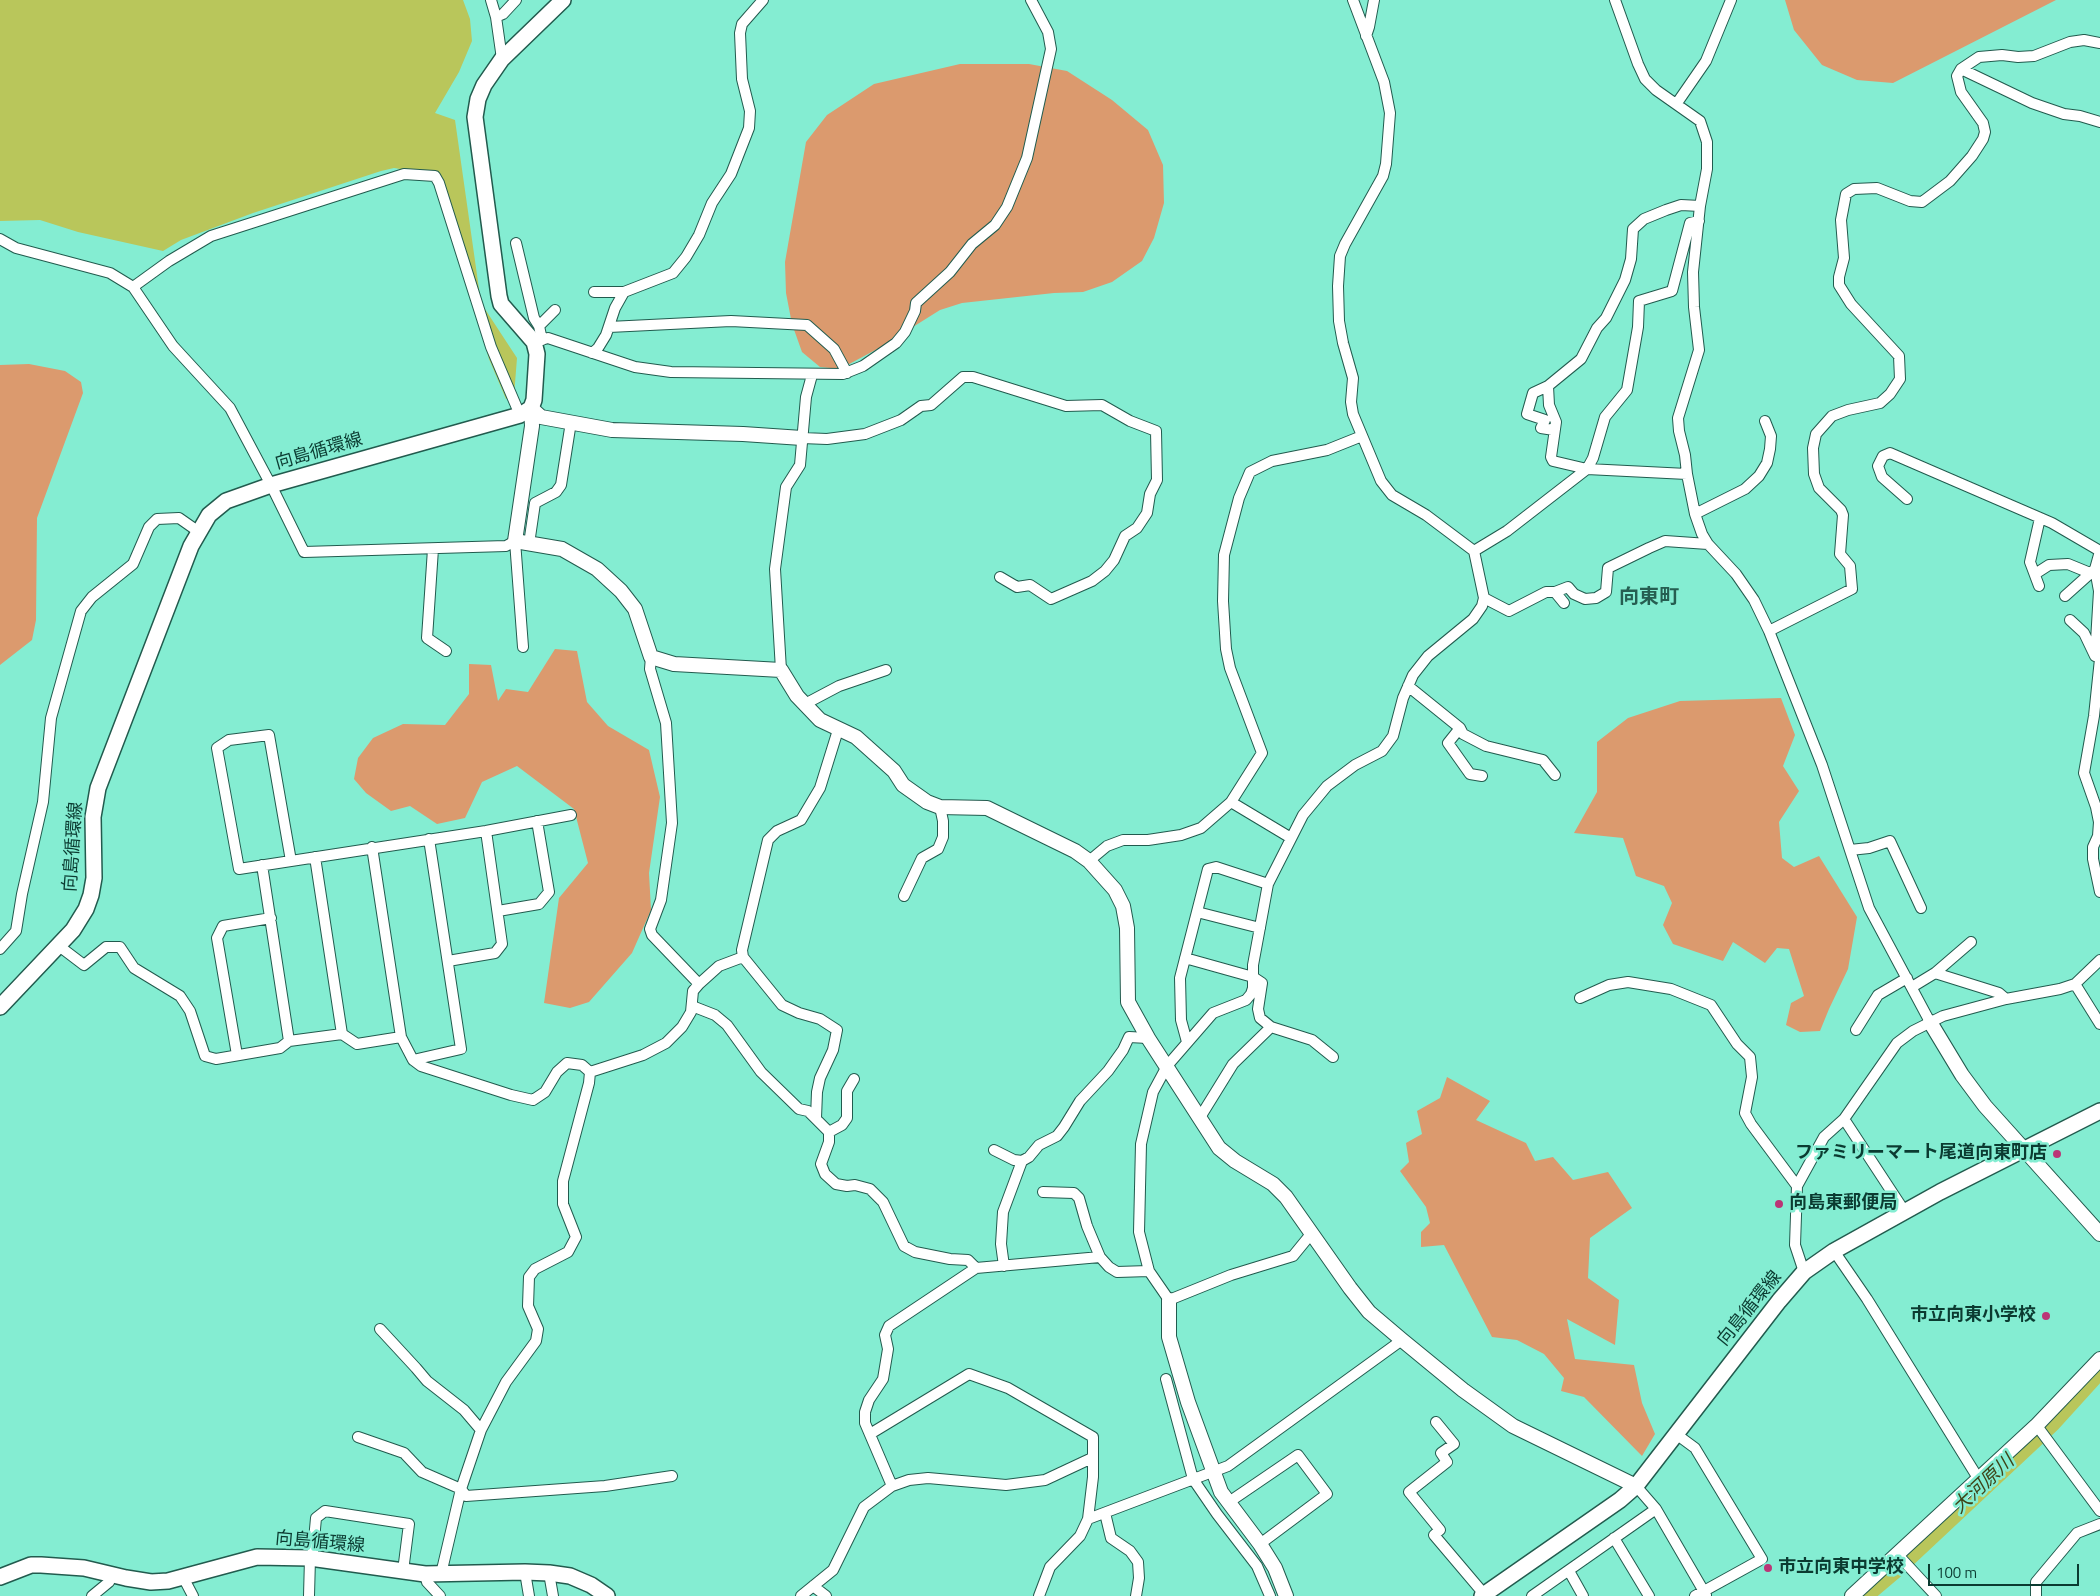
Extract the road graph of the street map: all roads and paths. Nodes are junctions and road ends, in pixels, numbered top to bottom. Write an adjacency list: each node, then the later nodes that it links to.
1 (492, 0): 10 (street)
2 (516, 0): 10 (street)
3 (563, 0): 13 (main road)
4 (763, 0): 23 (street)
5 (1031, 0): 29 (street)
6 (1353, 0): 11 (street)
7 (1374, 0): 11 (street)
8 (1615, 0): 15 (street)
9 (1731, 0): 15 (street)
10 (496, 17): 13 (street)
11 (1366, 36): 36 (street)
12 (2100, 43): 14 (street)
13 (502, 59): 27 (main road)
14 (1961, 69): 16 (street); 60 (street)
15 (1677, 104): 17 (street)
16 (2100, 122)
17 (1700, 206): 18 (street); 31 (street)
18 (1699, 221): 38 (street); 39 (street)
19 (0, 239): 21 (street)
20 (516, 243): 25 (street)
21 (132, 287): 32 (street); 40 (street)
22 (594, 292): 23 (street)
23 (624, 292): 26 (street)
24 (555, 310): 25 (street)
25 (539, 326): 27 (street)
26 (609, 327): 28 (street); 29 (street)
27 (538, 341): 28 (street); 32 (main road)
28 (592, 353): 30 (street)
29 (847, 373): 30 (street)
30 (812, 375): 37 (street)
31 (1548, 386): 35 (street); 35 (street)
32 (525, 412): 34 (street); 40 (main road, 向島循環線); 45 (street)
33 (1765, 421): 42 (street)
34 (571, 422): 37 (street); 46 (street)
35 (1554, 430): 38 (street)
36 (1362, 436): 49 (street); 73 (street)
37 (802, 438): 53 (street); 65 (street)
38 (1587, 469): 39 (street); 49 (street)
39 (1687, 474): 42 (street)
40 (270, 485): 44 (main road, 向島循環線); 48 (street)
41 (1906, 499): 43 (street)
42 (1695, 514): 47 (street)
43 (2040, 518): 50 (street); 52 (street)
44 (199, 532): 95 (main road, 向島循環線); 96 (street)
45 (515, 541): 46 (street); 48 (street); 61 (street)
46 (529, 544): 63 (street)
47 (1708, 544): 55 (street); 60 (street)
48 (433, 549): 62 (street)
49 (1474, 551): 57 (street)
50 (2100, 551): 51 (street)
51 (2092, 571): 52 (street); 56 (street); 64 (street)
52 (2035, 574): 54 (street)
53 (1000, 577)
54 (2039, 586)
55 (1555, 592): 57 (street); 58 (street)
56 (2065, 596)
57 (1484, 598): 67 (street)
58 (1564, 603)
59 (2070, 620): 64 (street)
60 (1768, 631): 81 (street)
61 (523, 648)
62 (446, 651)
63 (651, 657): 65 (street); 104 (street)
64 (2100, 659): 87 (street)
65 (782, 670): 68 (street)
66 (886, 670): 68 (street)
67 (1408, 686): 69 (street); 78 (street)
68 (805, 704): 70 (street)
69 (1460, 728): 71 (street); 72 (street)
70 (838, 730): 74 (street); 97 (street)
71 (1556, 774)
72 (1482, 776)
73 (1231, 802): 78 (street); 84 (street)
74 (940, 807): 84 (street); 88 (street)
75 (571, 815): 76 (street)
76 (537, 821): 77 (street); 90 (street)
77 (486, 831): 79 (street); 90 (street)
78 (1291, 838): 86 (street)
79 (429, 839): 80 (street); 100 (street)
80 (372, 847): 82 (street); 115 (street)
81 (1850, 850): 89 (street); 103 (street)
82 (315, 857): 83 (street); 114 (street)
83 (291, 860): 85 (street); 85 (street)
84 (1089, 861): 116 (street)
85 (262, 865): 92 (street)
86 (1268, 884): 91 (street); 93 (street)
87 (2100, 892)
88 (904, 896)
89 (1921, 908)
90 (498, 911): 100 (street)
91 (1197, 912): 93 (street); 98 (street)
92 (271, 918): 117 (street); 119 (street)
93 (1260, 928): 102 (street)
94 (1971, 942): 101 (street)
95 (59, 946): 109 (main road, 向島循環線); 119 (street)
96 (0, 949)
97 (743, 957): 104 (street); 126 (street)
98 (1185, 958): 102 (street); 118 (street)
99 (2100, 960): 105 (street)
100 (448, 961): 121 (street)
101 (1935, 973): 103 (street); 107 (street)
102 (1253, 977): 112 (street); 118 (street)
103 (1910, 982): 110 (street); 113 (street)
104 (699, 984): 108 (street)
105 (2075, 984): 107 (street); 111 (street)
106 (1580, 998): 133 (street)
107 (2006, 999): 110 (street)
108 (692, 1006): 123 (street); 126 (street)
109 (0, 1007)
110 (1930, 1022): 128 (street); 131 (street)
111 (2100, 1024)
112 (1271, 1027): 120 (street); 127 (street)
113 (1856, 1030)
114 (342, 1034): 115 (street); 117 (street)
115 (401, 1037): 121 (street)
116 (1148, 1038): 122 (street); 132 (street)
117 (289, 1041): 119 (street)
118 (1187, 1042): 122 (street)
119 (237, 1055)
120 (1333, 1057)
121 (412, 1060): 123 (street)
122 (1167, 1066): 127 (street); 142 (street)
123 (590, 1072): 150 (street)
124 (854, 1079): 129 (street)
125 (2100, 1111): 131 (main road, 向島循環線)
126 (816, 1118): 129 (street)
127 (1199, 1119): 136 (street)
128 (1844, 1119): 133 (street); 135 (street)
129 (829, 1132): 141 (street)
130 (994, 1150): 132 (street)
131 (2025, 1151): 135 (main road, 向島循環線); 137 (street)
132 (1022, 1161): 140 (street)
133 (1797, 1186): 143 (street)
134 (1043, 1192): 139 (street)
135 (1905, 1212): 138 (main road, 向島循環線)
136 (1311, 1234): 144 (street); 146 (street)
137 (2100, 1234)
138 (1834, 1251): 143 (main road, 向島循環線); 158 (street)
139 (1100, 1257): 140 (street); 142 (street)
140 (1004, 1266): 141 (street)
141 (976, 1268): 152 (street)
142 (1149, 1271): 144 (street)
143 (1804, 1272): 153 (main road, 向島循環線)
144 (1169, 1300): 156 (street)
145 (380, 1330): 150 (street)
146 (1402, 1340): 156 (street); 161 (street)
147 (2100, 1359): 158 (street)
148 (1166, 1379): 159 (street)
149 (1436, 1422): 184 (street)
150 (482, 1430): 162 (street)
151 (2042, 1432): 165 (street)
152 (870, 1434): 155 (street); 160 (street)
153 (1676, 1434): 161 (main road, 向島循環線); 183 (street)
154 (358, 1437): 162 (street)
155 (1092, 1458): 160 (street); 167 (street)
156 (1214, 1472): 159 (street); 163 (street)
157 (672, 1476): 162 (street)
158 (1978, 1478): 171 (street)
159 (1193, 1479): 166 (street); 196 (street)
160 (892, 1486): 182 (street)
161 (1636, 1486): 164 (street); 184 (main road, 向島循環線)
162 (461, 1489): 179 (street)
163 (1229, 1502): 170 (street); 170 (street)
164 (1656, 1509): 169 (street); 183 (street)
165 (2100, 1511)
166 (1105, 1513): 167 (street); 195 (street)
167 (1088, 1519): 194 (street)
168 (2100, 1524): 203 (street)
169 (1614, 1538): 174 (street); 200 (street)
170 (1260, 1544): 197 (street)
171 (1898, 1555): 201 (street); 202 (street)
172 (310, 1558): 173 (main road, 向島循環線); 173 (street); 181 (main road, 向島循環線); 187 (street)
173 (403, 1571): 178 (main road, 向島循環線)
174 (1568, 1571): 198 (street); 199 (street)
175 (525, 1572): 176 (main road, 向島循環線); 179 (main road, 向島循環線); 189 (street)
176 (549, 1573): 190 (street); 191 (main road, 向島循環線)
177 (113, 1574): 180 (main road, 向島循環線); 181 (main road, 向島循環線); 185 (street)
178 (425, 1574): 179 (main road, 向島循環線); 188 (street)
179 (441, 1574)
180 (0, 1577)
181 (183, 1577): 186 (street)
182 (813, 1586): 192 (street); 193 (street)
183 (1702, 1594)
184 (1483, 1595)
185 (92, 1596)
186 (192, 1596)
187 (309, 1596)
188 (440, 1596)
189 (529, 1596)
190 (553, 1596)
191 (607, 1596)
192 (801, 1596)
193 (826, 1596)
194 (1039, 1596)
195 (1136, 1596)
196 (1270, 1596)
197 (1286, 1596)
198 (1532, 1596)
199 (1583, 1596)
200 (1649, 1596)
201 (1852, 1596)
202 (1936, 1596)
203 (2036, 1596)

